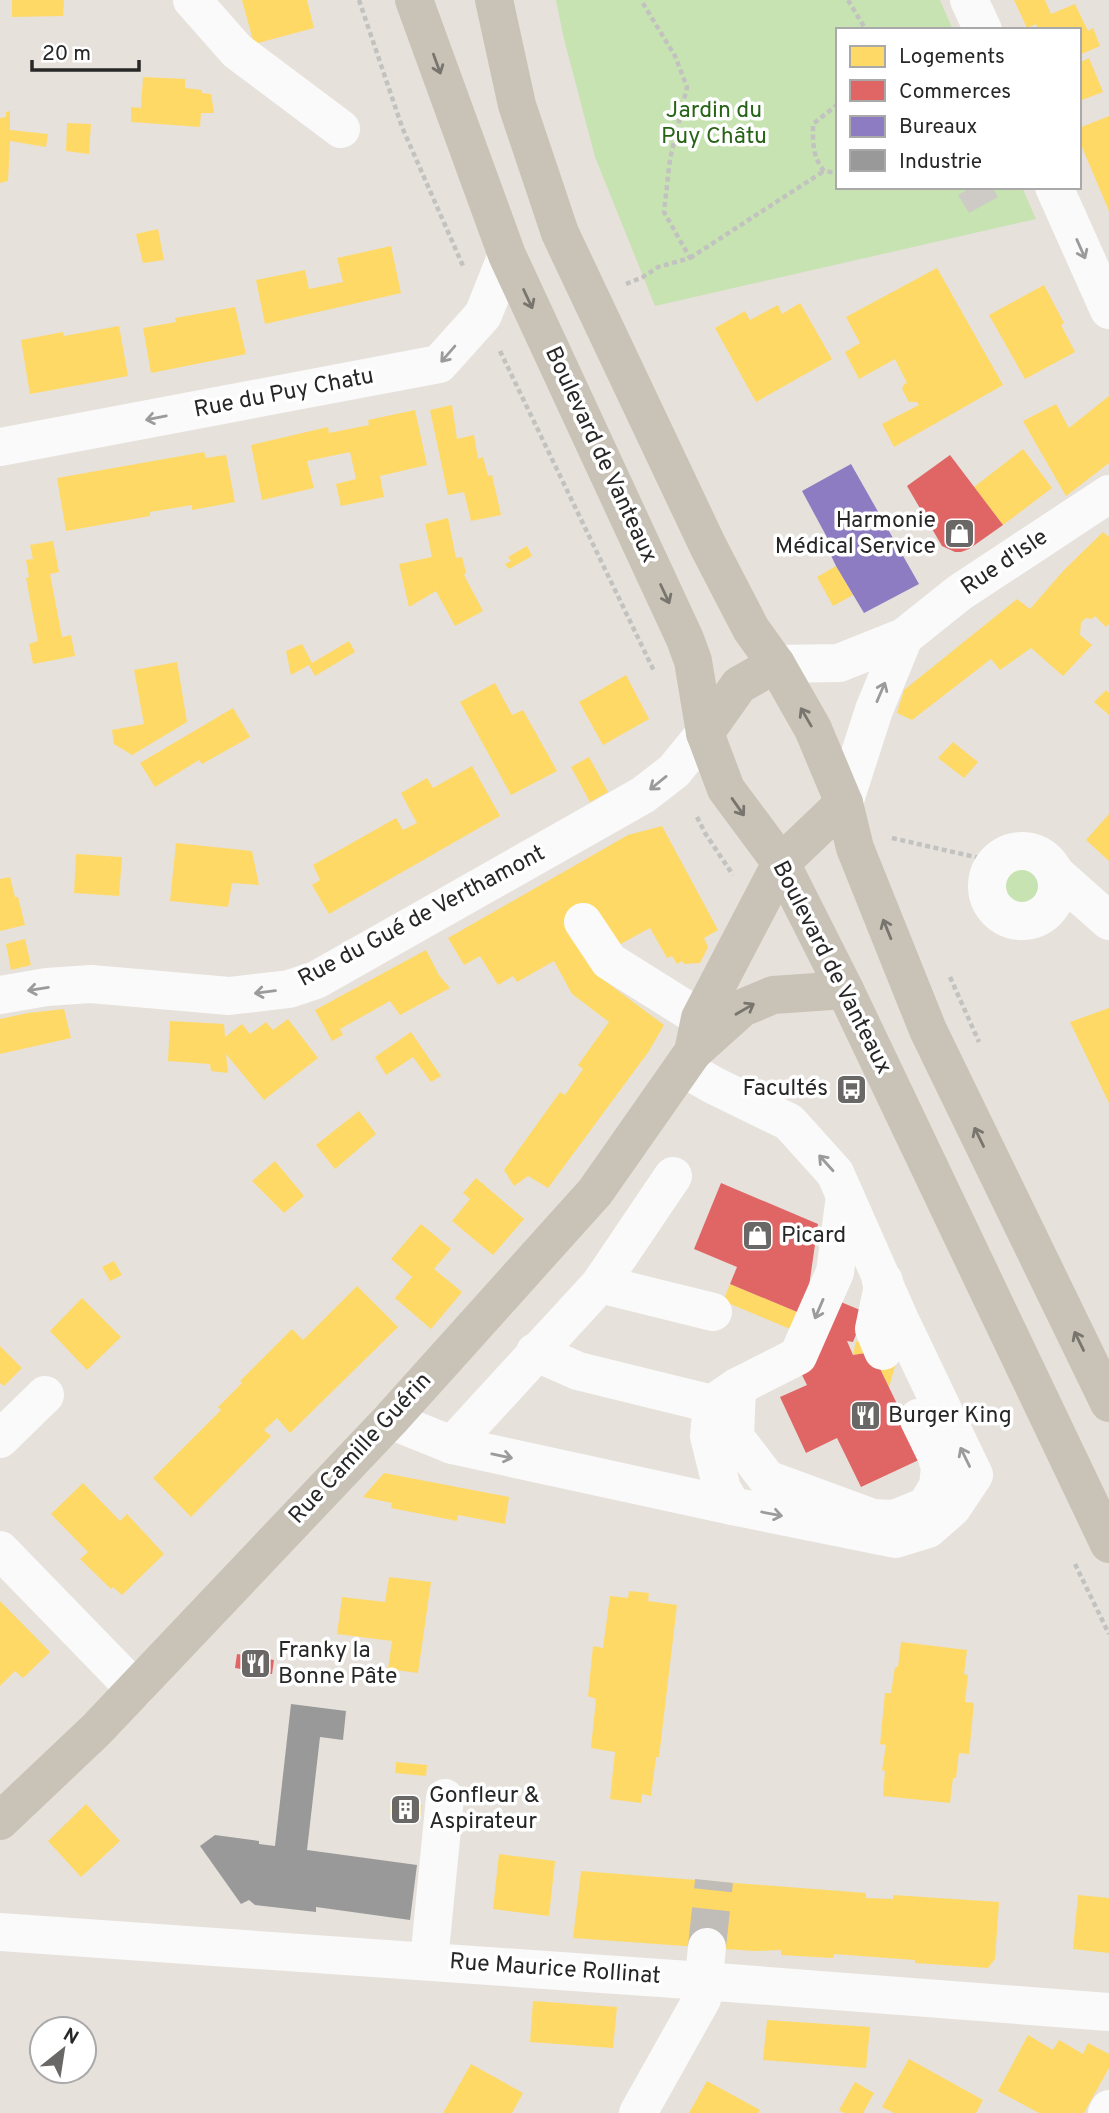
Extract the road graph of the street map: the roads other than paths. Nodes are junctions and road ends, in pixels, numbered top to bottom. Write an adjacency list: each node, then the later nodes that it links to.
1 (192, 0): 6 (street)
2 (414, 0): 8 (main road, Boulevard de Vanteaux, one-way to 8)
3 (494, 0): 13 (main road)
4 (969, 0): 5 (street)
5 (982, 28)
6 (341, 129)
7 (1055, 189): 9 (street, one-way to 9)
8 (508, 256): 10 (street, Rue du Puy Chatu, one-way to 10); 15 (main road, Boulevard de Vanteaux, one-way to 15)
9 (1109, 310)
10 (0, 447)
11 (1109, 494): 12 (street, Rue d'Isle)
12 (904, 637): 13 (street, Rue d'Isle); 16 (street, Rue d'Isle, one-way to 12)
13 (776, 664): 14 (main road, Rue d'Isle); 16 (main road, one-way to 13)
14 (739, 685): 15 (main road, Rue du Gué de Verthamont)
15 (705, 733): 17 (main road, Boulevard de Vanteaux, one-way to 17); 22 (street, Rue du Gué de Verthamont, one-way to 22)
16 (831, 816): 17 (main road, Rue Camille Guérin); 33 (main road, one-way to 16)
17 (781, 863): 21 (main road, Boulevard de Vanteaux); 23 (main road, Rue Camille Guérin)
18 (1056, 874): 18 (street); 19 (street)
19 (1109, 921)
20 (583, 922): 23 (street)
21 (845, 990): 23 (main road, Rue Camille Guérin, one-way to 21); 38 (main road, Boulevard de Vanteaux)
22 (0, 995)
23 (692, 1046): 25 (street, one-way to 23); 34 (main road, Rue Camille Guérin)
24 (673, 1176): 28 (street)
25 (845, 1196): 26 (street); 27 (street)
26 (835, 1272): 27 (street); 32 (street, one-way to 32)
27 (884, 1281): 32 (street); 37 (street, one-way to 27)
28 (600, 1284): 29 (street); 30 (street)
29 (712, 1312)
30 (536, 1352): 32 (street); 36 (street)
31 (45, 1395): 35 (street)
32 (724, 1395): 37 (street)
33 (1109, 1403)
34 (390, 1420): 36 (street); 40 (main road, Rue Camille Guérin)
35 (0, 1439)
36 (452, 1445): 37 (street, one-way to 37)
37 (732, 1506)
38 (1109, 1544)
39 (0, 1550): 40 (street)
40 (135, 1689): 42 (main road, Rue Camille Guérin)
41 (445, 1798): 44 (street)
42 (0, 1821)
43 (0, 1932): 44 (street, Rue Maurice Rollinat)
44 (429, 1961): 45 (street, Rue Maurice Rollinat)
45 (705, 1964): 46 (street, Rue Maurice Rollinat); 47 (street)
46 (1109, 2012)
47 (638, 2113)

